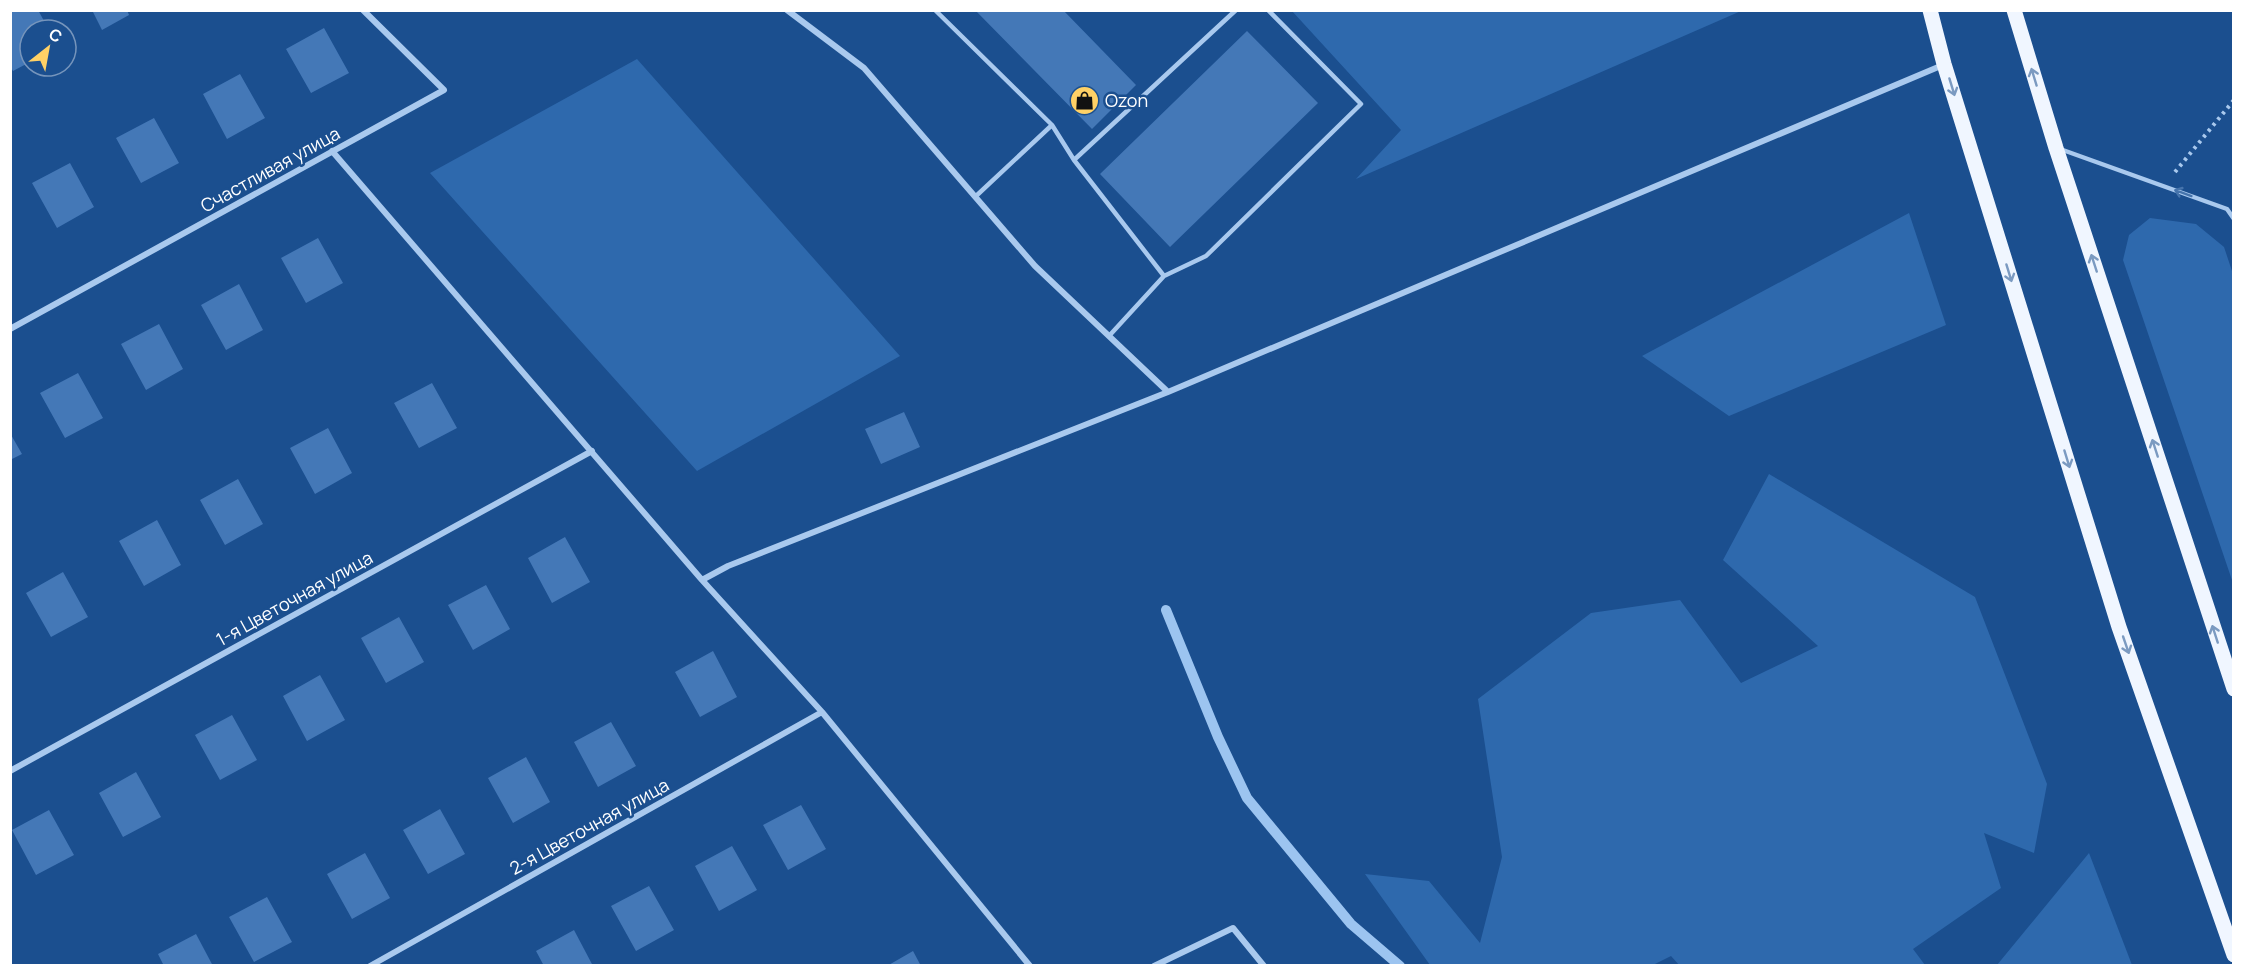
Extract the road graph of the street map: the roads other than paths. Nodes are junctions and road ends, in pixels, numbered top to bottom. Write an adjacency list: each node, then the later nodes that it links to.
1 (363, 10): 11 (street, Счастливая улица)
2 (787, 10): 13 (street)
3 (935, 10): 9 (lane)
4 (1236, 10): 12 (lane)
5 (1268, 10): 17 (lane)
6 (1930, 10): 8 (main road)
7 (2014, 10): 10 (main road, one-way to 7)
8 (1944, 64): 20 (street); 26 (main road, one-way to 26)
9 (1052, 125): 12 (lane); 13 (lane)
10 (2056, 148): 15 (lane, one-way to 10); 23 (main road, one-way to 10)
11 (332, 151): 18 (street, Счастливая улица); 21 (street)
12 (1074, 160): 17 (lane)
13 (975, 197): 19 (street)
14 (2234, 207): 15 (lane)
15 (2227, 209): 16 (lane)
16 (2234, 219)
17 (1164, 276): 19 (lane)
18 (10, 329)
19 (1109, 336): 20 (street)
20 (1168, 392): 22 (street)
21 (592, 451): 22 (street); 25 (street, 1-я Цветочная улица)
22 (702, 580): 24 (street)
23 (2234, 689)
24 (822, 712): 27 (street, 2-я Цветочная улица); 28 (street)
25 (10, 771)
26 (2234, 955)
27 (370, 966)
28 (1030, 966)
29 (1154, 966): 30 (street)
30 (1264, 966)

